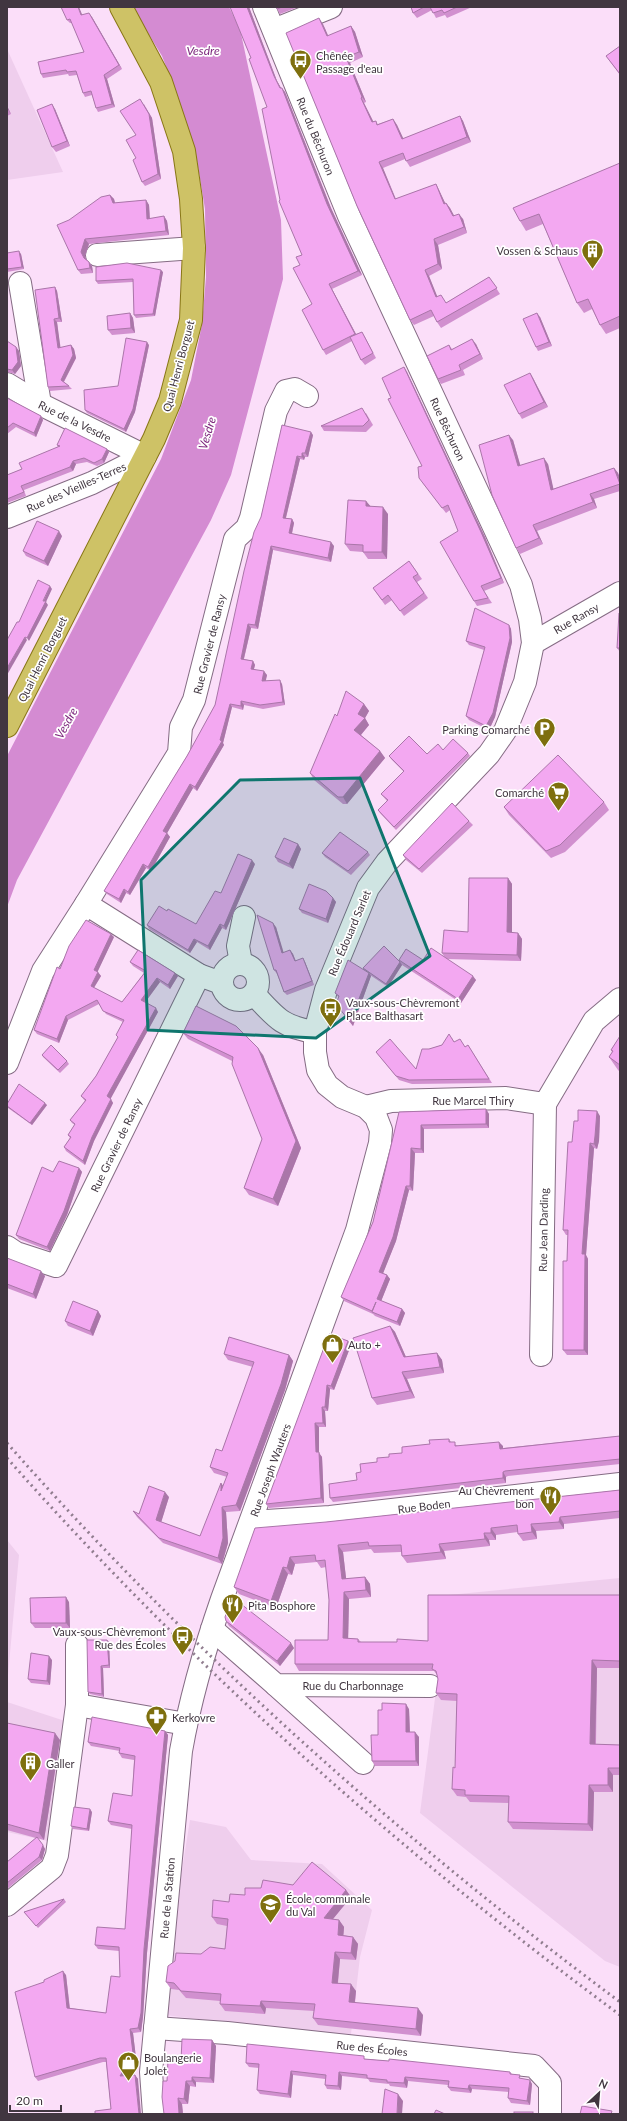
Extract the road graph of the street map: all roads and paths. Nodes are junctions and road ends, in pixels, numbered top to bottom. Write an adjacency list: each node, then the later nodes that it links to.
1 (121, 7): 6 (main road, Quai Henri Borguet)
2 (264, 7): 4 (street, Rue du Bêchuron)
3 (331, 7): 4 (street)
4 (274, 30): 5 (street, Rue du Bêchuron)
5 (351, 220): 15 (street, Rue Bêchuron)
6 (194, 248): 7 (street); 12 (main road, Quai Henri Borguet)
7 (97, 255)
8 (20, 283): 11 (street)
9 (7, 384): 11 (street, Rue de la Vesdre)
10 (307, 396): 17 (street, Rue Gravier de Ransy)
11 (40, 404): 12 (street, Rue de la Vesdre)
12 (145, 456): 13 (street, Rue des Vieilles-Terres); 16 (main road, Quai Henri Borguet)
13 (7, 517)
14 (620, 593): 15 (street, Rue Ransy)
15 (533, 643): 24 (street, Rue Édouard Sarlet)
16 (7, 726)
17 (86, 904): 20 (street); 25 (street, Rue Gravier de Ransy)
18 (244, 917): 19 (street)
19 (242, 963): 21 (street); 22 (street)
20 (199, 975): 21 (street); 29 (street, Rue Gravier de Ransy)
21 (222, 983): 22 (street)
22 (254, 994): 24 (street)
23 (620, 999): 26 (street)
24 (315, 1032): 27 (street, Rue Édouard Sarlet)
25 (7, 1063)
26 (545, 1104): 27 (street, Rue Marcel Thiry); 30 (street, Rue Jean Darding)
27 (366, 1107): 28 (street, Rue Édouard Sarlet)
28 (361, 1219): 32 (street, Rue Joseph Wauters)
29 (7, 1247)
30 (541, 1355)
31 (620, 1484): 32 (street, Rue Boden)
32 (251, 1522): 33 (street, Rue Joseph Wauters)
33 (212, 1629): 35 (street, Rue du Charbonnage); 38 (street, Rue Joseph Wauters)
34 (77, 1645): 37 (street)
35 (276, 1685): 36 (street, Rue du Charbonnage); 39 (street, Rue du Charbonnage)
36 (430, 1686)
37 (77, 1705): 38 (street); 40 (street)
38 (186, 1724): 41 (street, Rue de la Station)
39 (363, 1763)
40 (7, 1904)
41 (155, 2028): 42 (street, Rue de la Station); 43 (street, Rue des Écoles)
42 (154, 2114)
43 (550, 2114)

